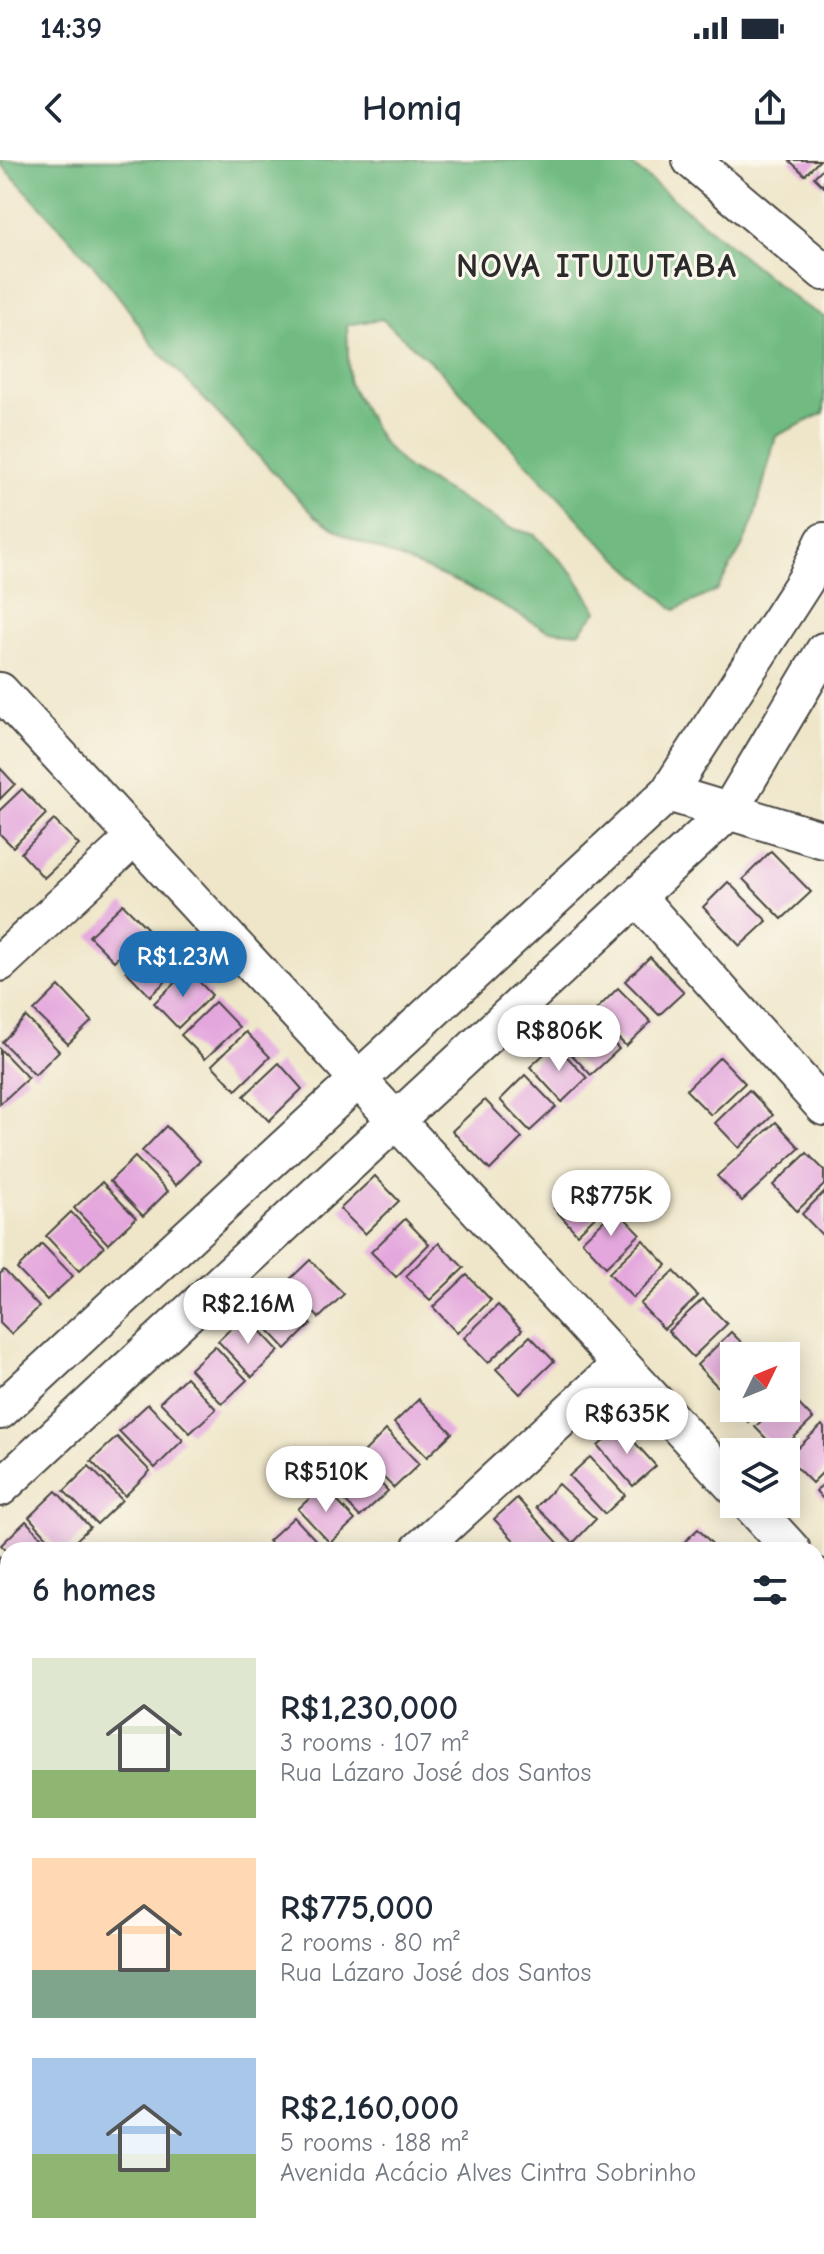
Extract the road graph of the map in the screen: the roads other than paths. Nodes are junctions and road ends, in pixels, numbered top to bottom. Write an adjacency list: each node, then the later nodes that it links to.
1 (691, 160): 2 (street)
2 (824, 272)
3 (824, 541): 6 (street)
4 (824, 651): 7 (street)
5 (0, 691): 8 (street)
6 (668, 793): 7 (street); 12 (street)
7 (729, 811): 9 (street); 10 (street)
8 (135, 837): 11 (street); 12 (street)
9 (824, 840)
10 (637, 897): 13 (street); 14 (street)
11 (0, 963)
12 (359, 1080): 14 (street); 16 (street)
13 (824, 1107)
14 (396, 1121): 15 (street); 18 (street)
15 (621, 1364): 17 (street); 20 (street)
16 (0, 1411)
17 (720, 1472)
18 (0, 1488)
19 (763, 1518): 21 (street)
20 (428, 1542)
21 (785, 1542)

